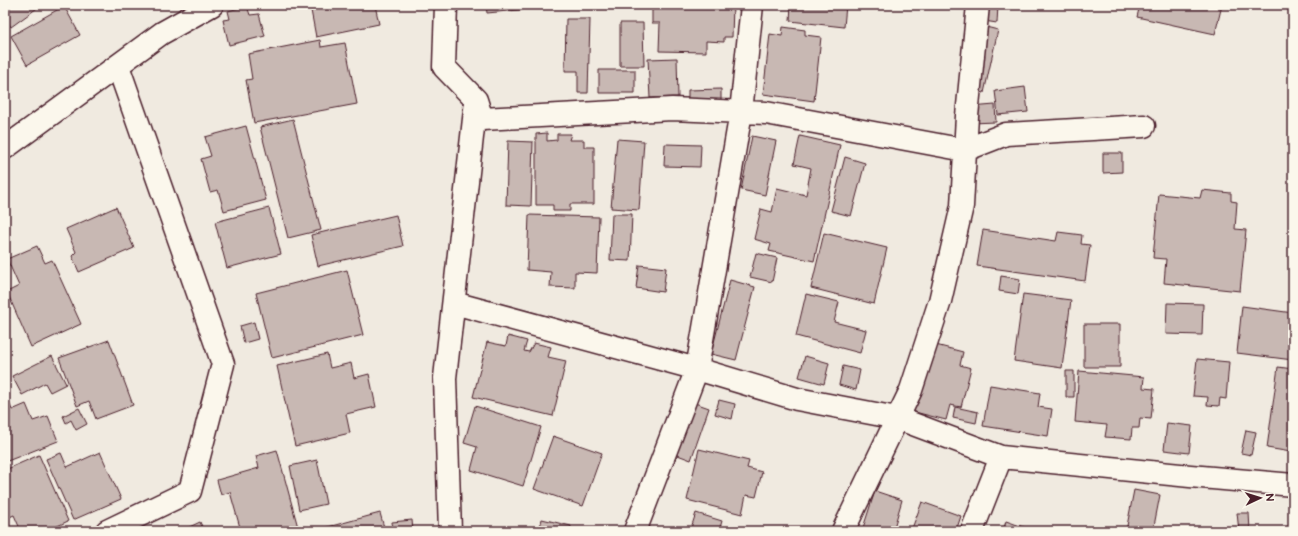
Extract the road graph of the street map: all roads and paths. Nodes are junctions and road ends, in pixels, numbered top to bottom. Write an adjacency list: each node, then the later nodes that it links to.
1 (212, 5): 5 (street)
2 (446, 5): 6 (street)
3 (752, 5): 7 (street)
4 (978, 5): 10 (street)
5 (118, 66): 9 (street); 16 (street)
6 (476, 100): 7 (street); 11 (street)
7 (741, 112): 10 (street); 12 (street)
8 (1144, 126): 10 (street)
9 (5, 148)
10 (965, 150): 13 (street)
11 (454, 303): 12 (street); 17 (street)
12 (697, 369): 13 (street); 18 (street)
13 (897, 418): 14 (street); 19 (street)
14 (1001, 457): 15 (street); 20 (street)
15 (1293, 485)
16 (107, 531)
17 (450, 531)
18 (635, 531)
19 (843, 531)
20 (972, 531)

